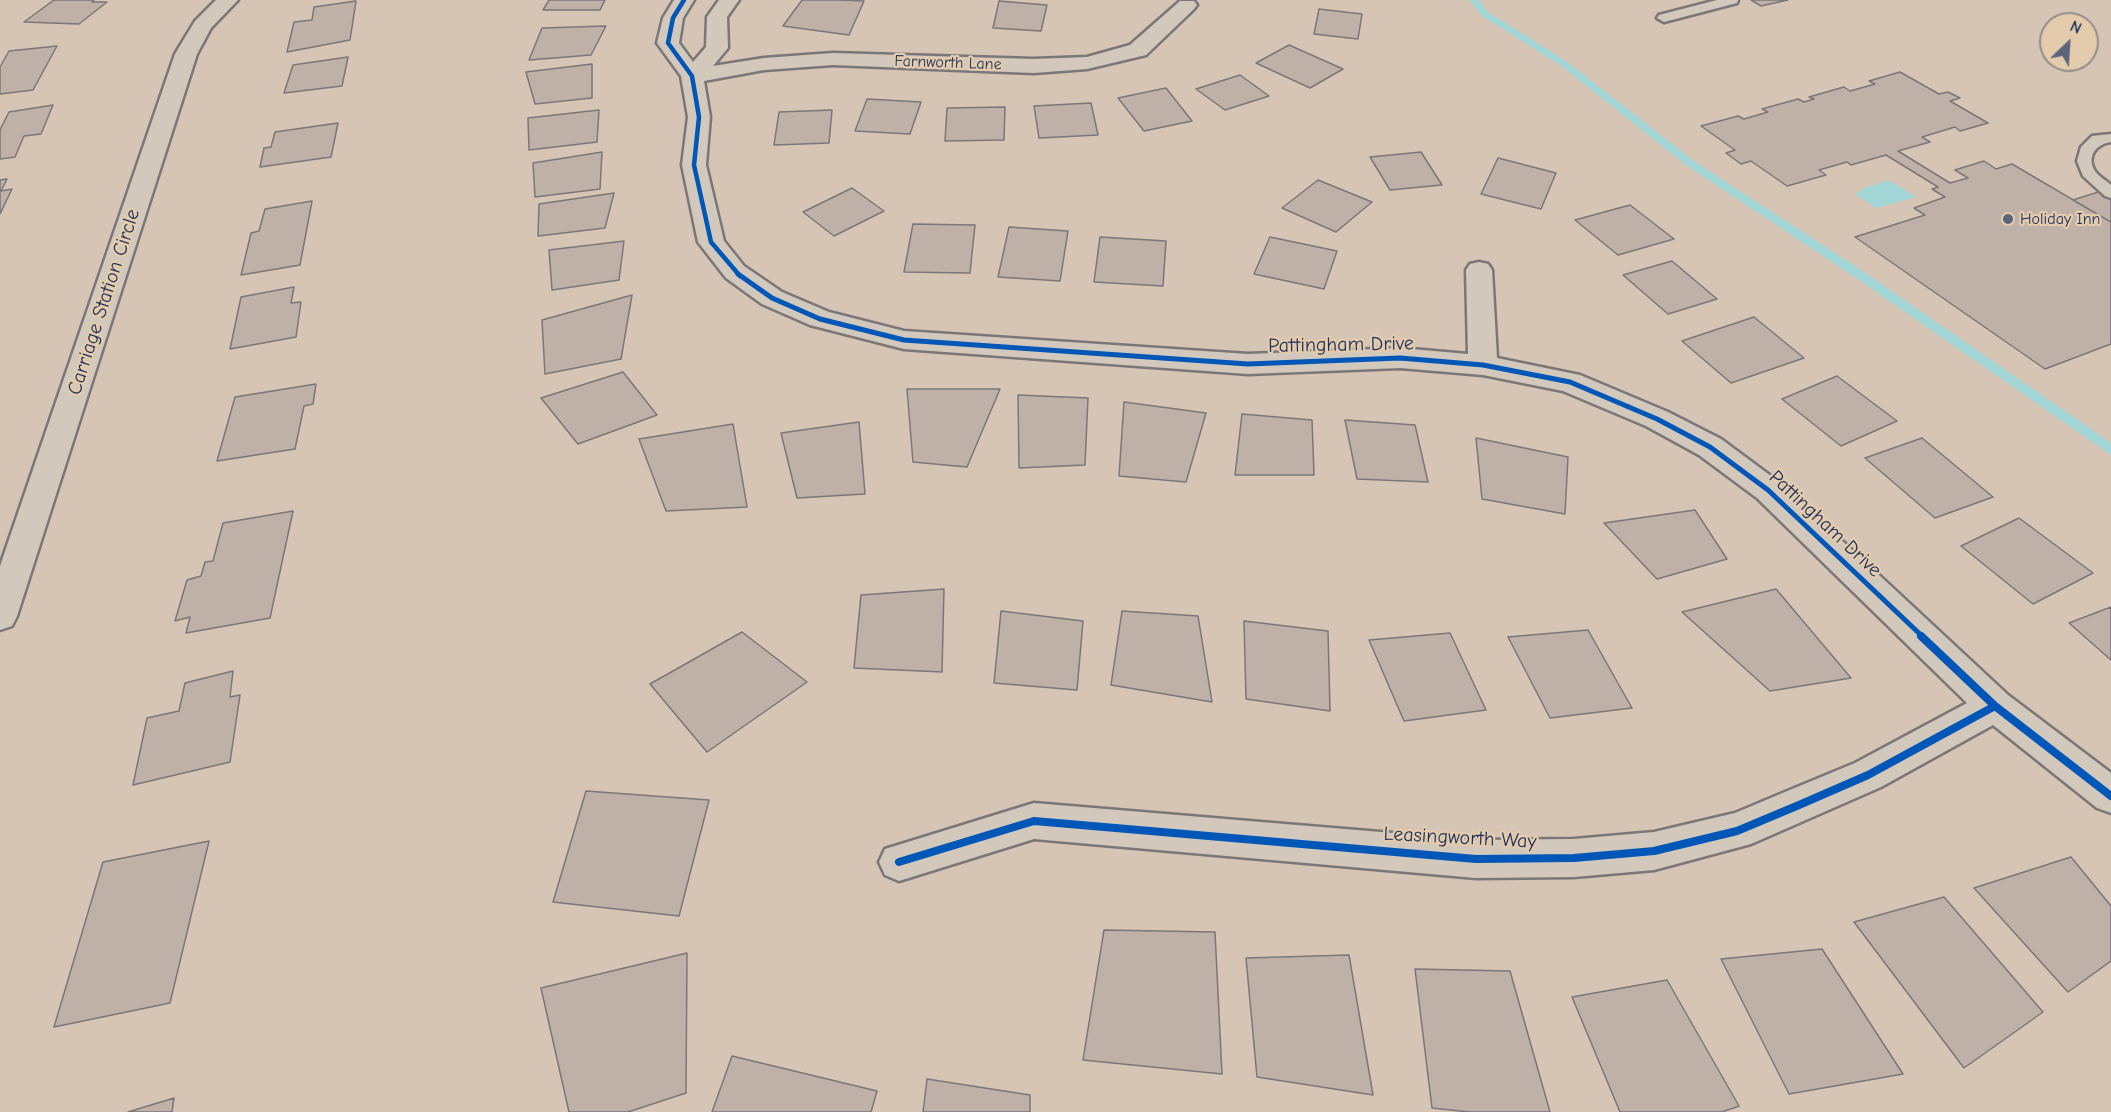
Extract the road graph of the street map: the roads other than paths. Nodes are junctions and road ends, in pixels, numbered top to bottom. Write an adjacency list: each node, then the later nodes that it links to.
1 (228, 0): 12 (street, Carriage Station Circle)
2 (684, 0): 7 (street, Pattingham Drive)
3 (729, 0): 7 (street)
4 (1732, 0): 6 (lane)
5 (1187, 5): 7 (street, Farnworth Lane)
6 (1664, 18)
7 (692, 76): 11 (street, Pattingham Drive)
8 (2111, 138): 9 (lane)
9 (2111, 193)
10 (1479, 270): 11 (street)
11 (1483, 365): 13 (street, Pattingham Drive)
12 (0, 616)
13 (1995, 706): 14 (street, Pattingham Drive); 15 (street, Leasingworth Way)
14 (2111, 796)
15 (899, 862)

